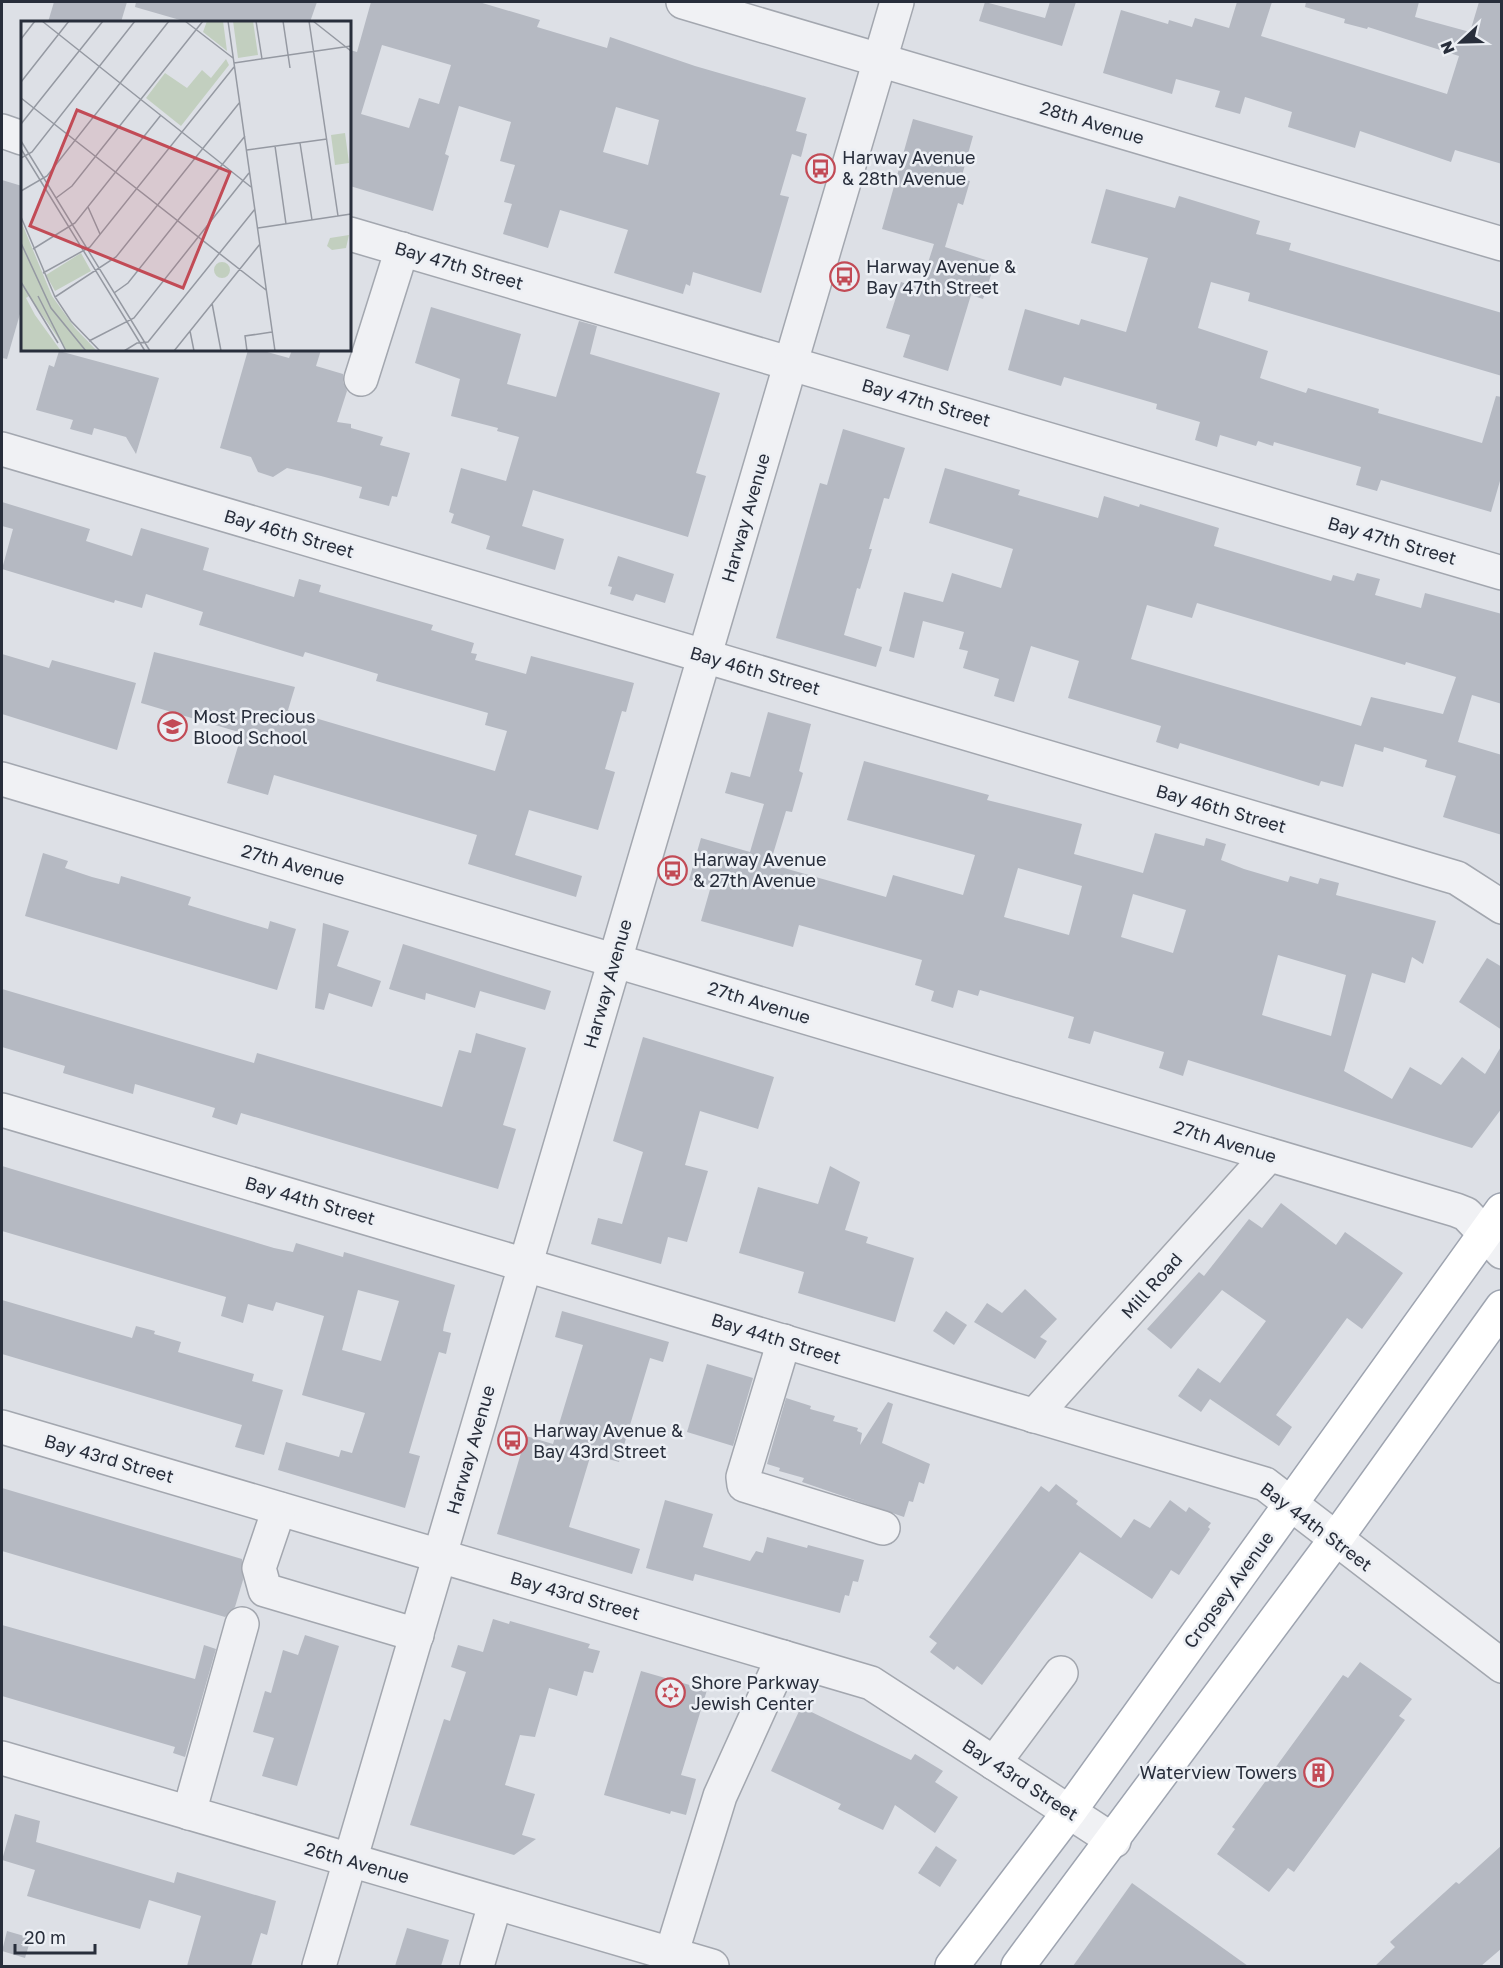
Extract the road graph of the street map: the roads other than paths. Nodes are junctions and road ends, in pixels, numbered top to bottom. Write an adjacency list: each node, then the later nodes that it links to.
1 (683, 2): 3 (street, 28th Avenue)
2 (897, 2): 3 (street, Harway Avenue)
3 (880, 60): 7 (street, 28th Avenue); 9 (street, Harway Avenue)
4 (2, 132): 5 (street)
5 (21, 138)
6 (351, 234): 8 (street, Bay 47th Street)
7 (1502, 244)
8 (402, 249): 9 (street, Bay 47th Street); 10 (street)
9 (791, 364): 12 (street, Bay 47th Street); 13 (street, Harway Avenue)
10 (361, 379)
11 (2, 449): 13 (street, Bay 46th Street)
12 (1502, 573)
13 (705, 656): 15 (street, Bay 46th Street); 16 (street, Harway Avenue)
14 (2, 779): 16 (street, 27th Avenue)
15 (1502, 907)
16 (616, 960): 18 (street, 27th Avenue); 20 (street, Harway Avenue)
17 (2, 1110): 20 (street, Bay 44th Street)
18 (1269, 1155): 19 (street, 27th Avenue); 23 (street, Mill Road)
19 (1496, 1232): 25 (main road, Cropsey Avenue)
20 (526, 1264): 22 (street, Bay 44th Street); 29 (street, Harway Avenue)
21 (1502, 1307): 28 (main road)
22 (784, 1341): 23 (street, Bay 44th Street); 27 (street)
23 (1034, 1416): 25 (street, Bay 44th Street)
24 (2, 1427): 26 (street, Bay 43rd Street)
25 (1290, 1505): 28 (street, Bay 44th Street); 37 (main road, Cropsey Avenue)
26 (279, 1509): 29 (street, Bay 43rd Street); 31 (street)
27 (883, 1528)
28 (1335, 1540): 33 (street, Bay 44th Street); 39 (main road)
29 (440, 1556): 31 (street, Harway Avenue); 32 (street, Bay 43rd Street)
30 (242, 1624): 38 (street)
31 (417, 1635): 40 (street, Harway Avenue)
32 (783, 1657): 36 (street, Bay 43rd Street); 42 (street)
33 (1502, 1666)
34 (1061, 1673): 36 (street)
35 (2, 1758): 38 (street, 26th Avenue)
36 (994, 1763): 37 (street, Bay 43rd Street)
37 (1069, 1812): 39 (street, Bay 43rd Street); 46 (main road, Cropsey Avenue)
38 (189, 1813): 40 (street, 26th Avenue)
39 (1114, 1840): 47 (main road)
40 (351, 1860): 41 (street, 26th Avenue); 43 (street, Harway Avenue)
41 (495, 1904): 42 (street, 26th Avenue); 44 (street)
42 (671, 1955): 45 (street, 26th Avenue)
43 (319, 1966)
44 (477, 1966)
45 (712, 1966)
46 (951, 1966)
47 (1018, 1966)

